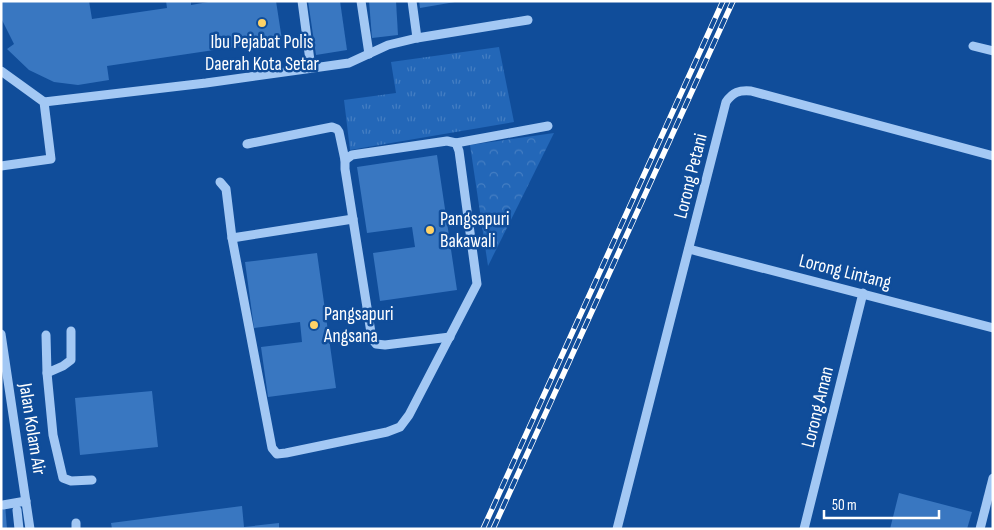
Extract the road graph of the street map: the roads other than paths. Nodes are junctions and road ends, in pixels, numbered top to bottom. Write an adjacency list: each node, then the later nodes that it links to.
1 (302, 1): 9 (street)
2 (360, 1): 8 (street)
3 (412, 1): 5 (street)
4 (528, 20): 5 (street)
5 (417, 38): 8 (street)
6 (973, 46): 7 (street)
7 (993, 51)
8 (369, 54): 9 (street)
9 (311, 68): 11 (street)
10 (1, 71): 11 (street)
11 (44, 102): 17 (street)
12 (548, 126): 13 (street)
13 (456, 143): 16 (street); 27 (street)
14 (247, 144): 16 (street)
15 (993, 156): 21 (street, Lorong Petani)
16 (345, 160): 19 (street)
17 (1, 166)
18 (220, 182): 20 (street)
19 (353, 219): 20 (street); 27 (street)
20 (232, 238): 27 (street)
21 (689, 249): 22 (street, Lorong Lintang); 37 (street, Lorong Petani)
22 (863, 293): 23 (street, Lorong Lintang); 38 (street, Lorong Aman)
23 (993, 328)
24 (71, 331): 29 (street)
25 (1, 334): 28 (street, Jalan Kolam Air)
26 (46, 335): 29 (street)
27 (450, 337)
28 (3, 352): 32 (street, Jalan Kolam Air)
29 (47, 373): 31 (street)
30 (993, 478): 39 (street)
31 (92, 480)
32 (26, 501): 33 (street); 36 (street, Jalan Kolam Air)
33 (3, 505)
34 (17, 510): 35 (street)
35 (20, 529)
36 (30, 529)
37 (617, 529)
38 (804, 529)
39 (980, 529)

